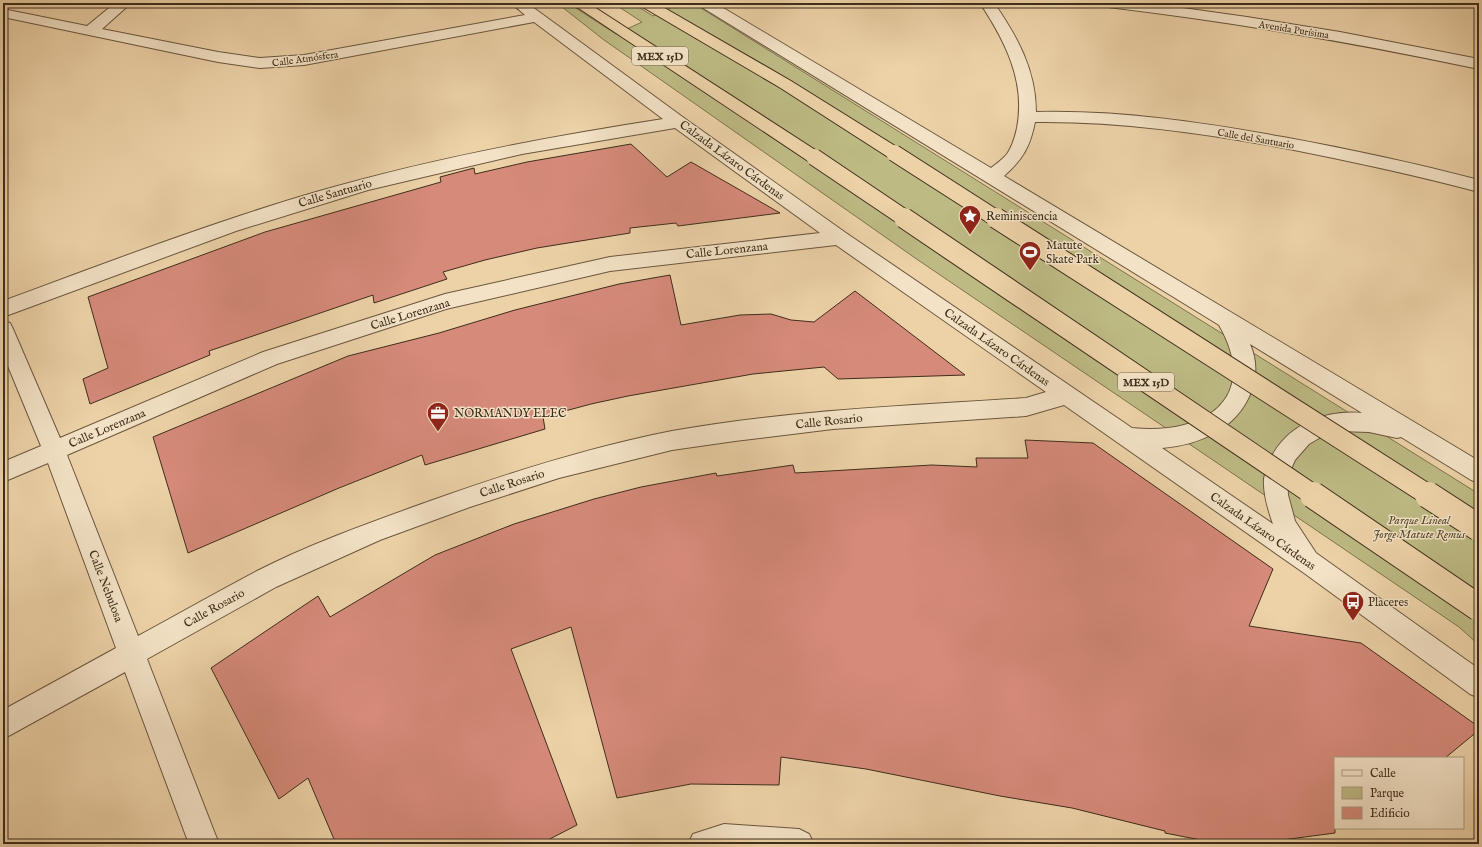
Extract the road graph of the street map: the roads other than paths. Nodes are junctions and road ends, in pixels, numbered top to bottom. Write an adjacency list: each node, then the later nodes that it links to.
1 (124, 3): 9 (street)
2 (578, 3): 27 (highway, MEX 15D, bridge)
3 (646, 3): 25 (highway, MEX 15D, bridge)
4 (987, 3): 11 (street)
5 (1108, 3): 10 (street, Avenida Purísima)
6 (713, 4): 13 (street)
7 (525, 7): 9 (street, Calle Atmósfera); 12 (street, Calzada Lázaro Cárdenas)
8 (3, 13): 9 (street, Calle Atmósfera)
9 (90, 31)
10 (1479, 64)
11 (1029, 117): 13 (street); 14 (street, Calle del Santuario)
12 (678, 122): 15 (street, Calzada Lázaro Cárdenas); 16 (street, Calle Santuario)
13 (992, 176): 17 (street)
14 (1479, 186)
15 (839, 238): 19 (street, Calzada Lázaro Cárdenas); 22 (street, Calle Lorenzana)
16 (3, 309)
17 (1226, 318): 20 (street); 21 (street)
18 (3, 329): 22 (street, Calle Nebulosa)
19 (1068, 395): 21 (street, Calzada Lázaro Cárdenas); 28 (street, Calle Rosario)
20 (1418, 435): 24 (street); 26 (street)
21 (1127, 437): 26 (street, Calzada Lázaro Cárdenas)
22 (54, 450): 23 (street, Calle Lorenzana); 28 (street, Calle Nebulosa)
23 (3, 472)
24 (1479, 473)
25 (1479, 528)
26 (1312, 566): 29 (street, Calzada Lázaro Cárdenas)
27 (1479, 608)
28 (132, 654): 30 (street, Calle Rosario); 31 (street, Calle Nebulosa)
29 (1479, 685)
30 (3, 725)
31 (204, 844)
32 (703, 844): 33 (street)
33 (799, 844)

